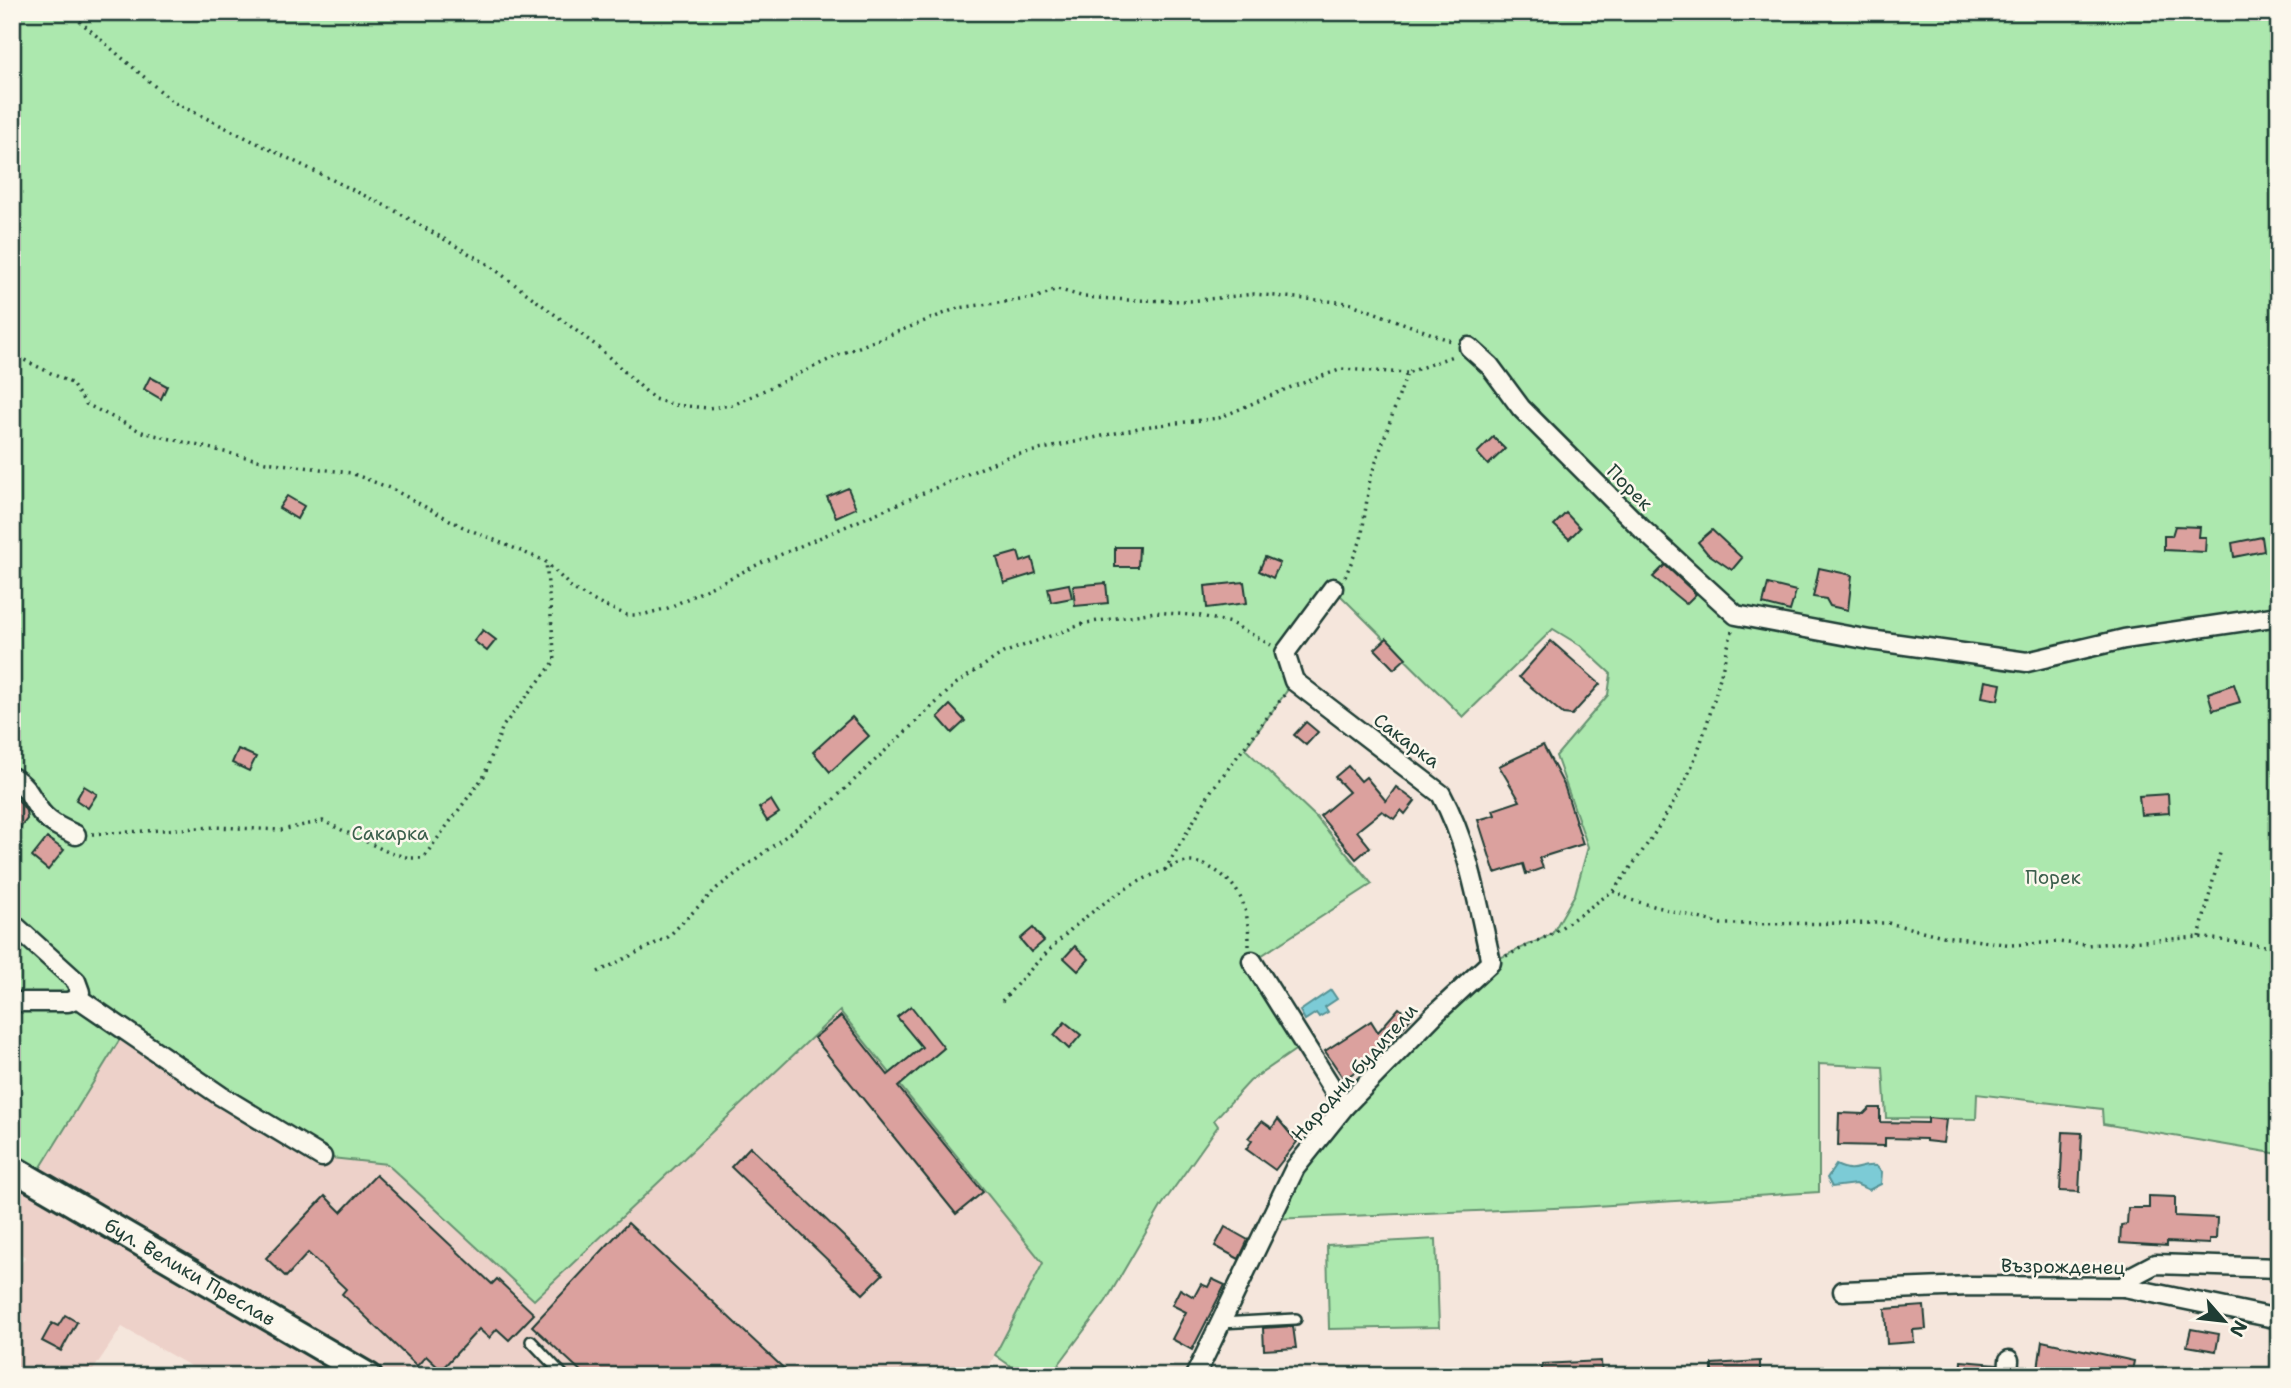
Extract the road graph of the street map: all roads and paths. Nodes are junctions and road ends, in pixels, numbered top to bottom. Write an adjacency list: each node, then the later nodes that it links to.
1 (69, 12): 2 (path)
2 (1469, 347): 4 (path); 7 (street, Порек)
3 (12, 354): 5 (path)
4 (1407, 373): 5 (path); 6 (path)
5 (545, 561): 12 (path)
6 (1333, 588): 9 (street)
7 (1736, 615): 8 (street); 15 (path)
8 (2279, 616)
9 (1285, 653): 10 (street); 21 (path)
10 (1294, 681): 14 (path); 20 (street, Сакарка)
11 (12, 777): 12 (street)
12 (76, 835)
13 (2221, 849): 17 (path)
14 (1166, 870): 19 (path); 23 (path)
15 (1614, 891): 17 (path); 20 (path)
16 (12, 923): 22 (street)
17 (2199, 937): 18 (path)
18 (2279, 948)
19 (1252, 961): 25 (street)
20 (1491, 962): 25 (street, Народни будители)
21 (598, 972)
22 (78, 998): 24 (street); 26 (street)
23 (1002, 1001)
24 (12, 1002)
25 (1344, 1107): 33 (street, Народни будители)
26 (322, 1157)
27 (12, 1168): 35 (main road, бул. Велики Преслав)
28 (2279, 1268): 29 (street)
29 (2124, 1287): 30 (street, Възрожденец); 32 (street, Възрожденец)
30 (1843, 1291)
31 (1296, 1319): 33 (lane)
32 (2279, 1319)
33 (1219, 1323): 37 (street, Народни будители)
34 (531, 1341): 36 (lane)
35 (369, 1376)
36 (564, 1376)
37 (1195, 1376)

